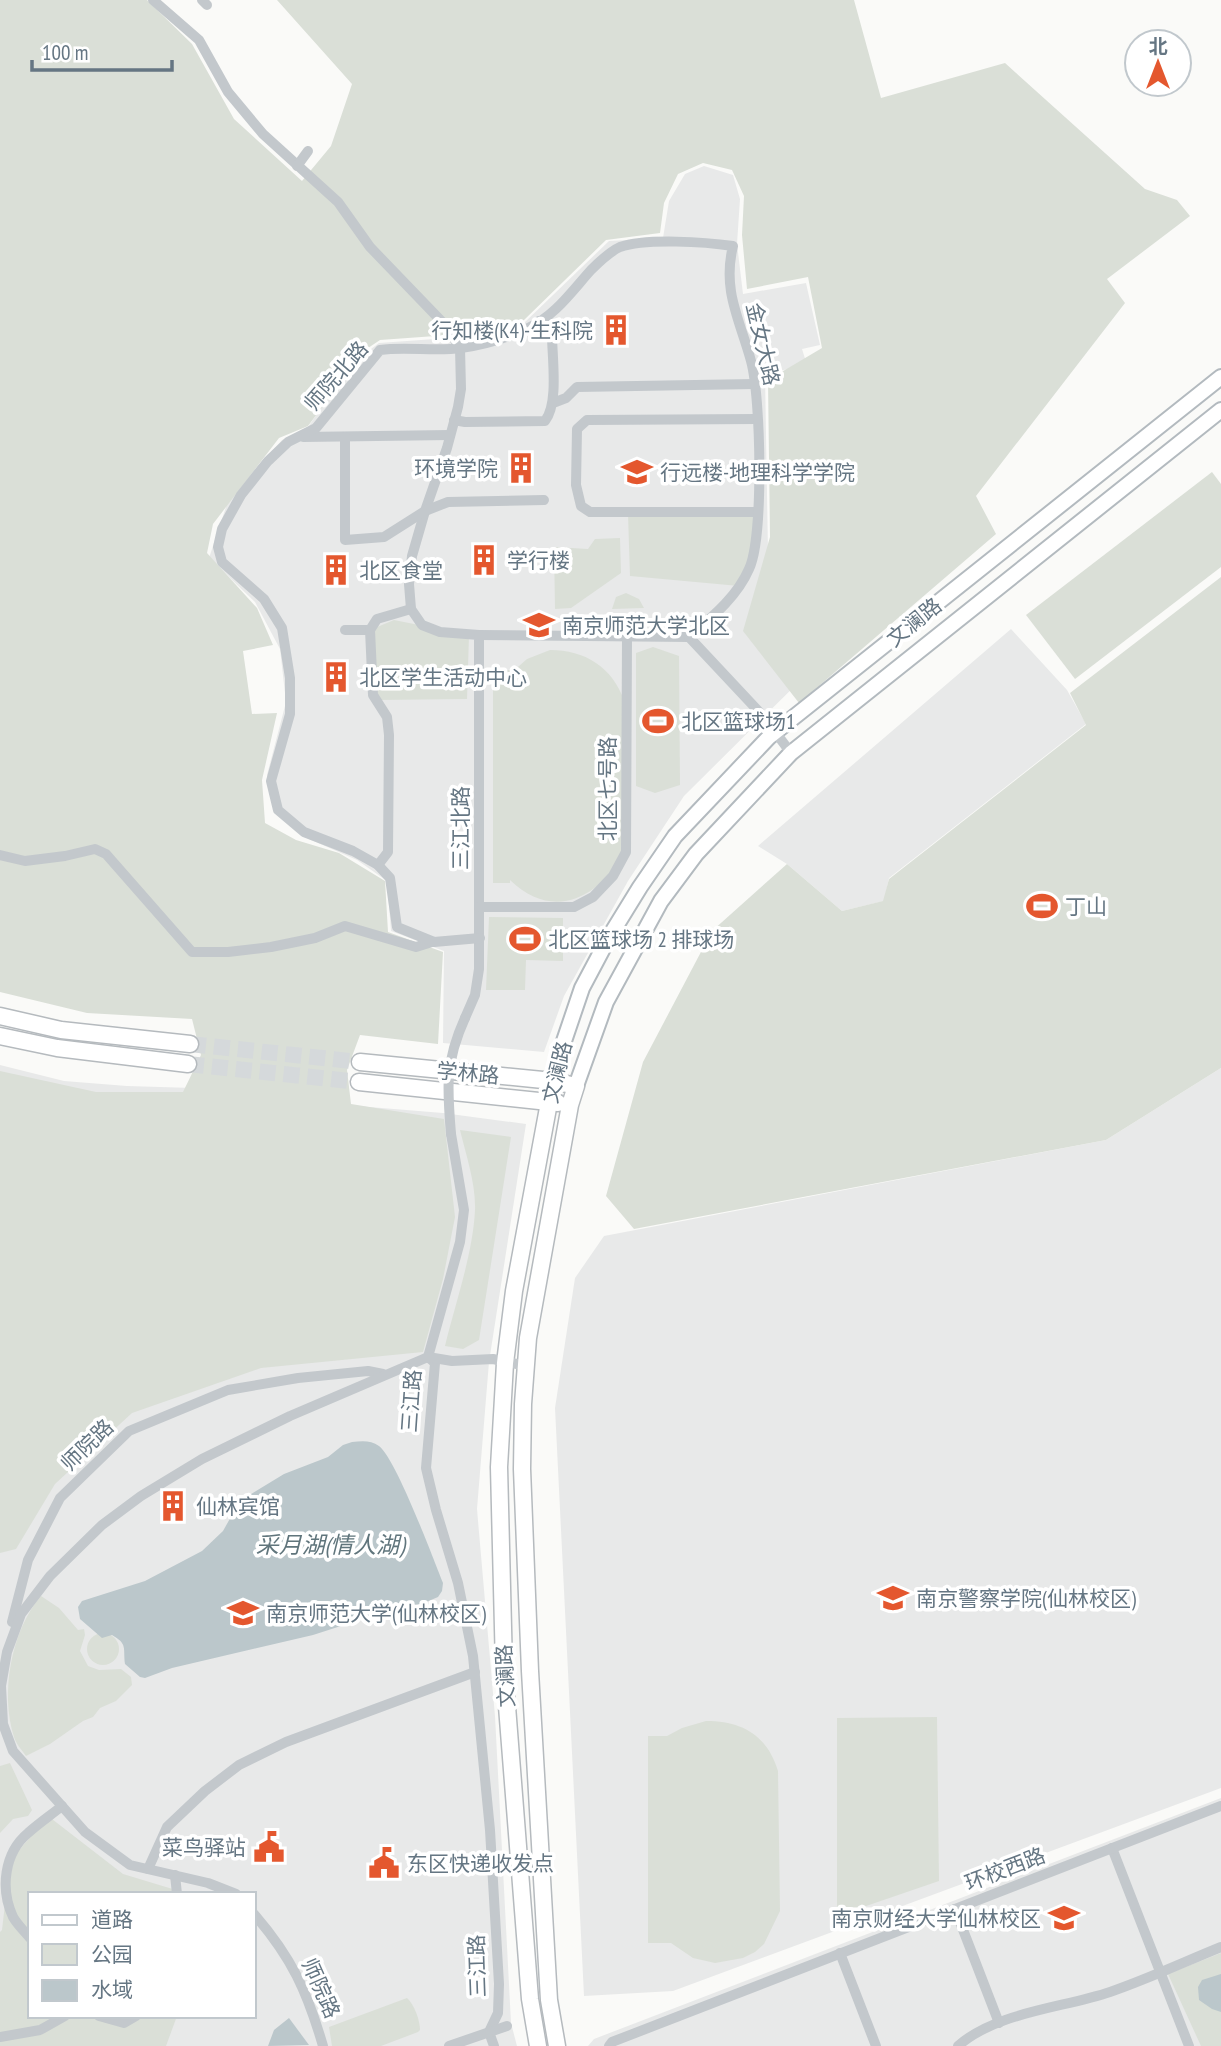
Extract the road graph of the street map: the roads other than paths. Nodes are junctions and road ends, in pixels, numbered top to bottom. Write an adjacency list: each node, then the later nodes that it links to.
1 (153, 0): 3 (street)
2 (308, 151): 3 (street)
3 (297, 166): 6 (street)
4 (733, 246): 5 (street, 师院北路); 8 (street, 金女大路)
5 (539, 321): 6 (street, 师院北路); 9 (street)
6 (460, 348): 12 (street); 14 (street, 师院北路)
7 (1221, 377): 25 (main road, 文澜路)
8 (754, 384): 9 (street); 11 (street, 金女大路)
9 (553, 403): 12 (street)
10 (1221, 410): 26 (main road, 文澜路)
11 (757, 419): 18 (street, 金女大路); 18 (street)
12 (454, 420): 13 (street)
13 (450, 435): 15 (street); 17 (street)
14 (296, 438): 15 (street); 28 (street, 师院北路)
15 (345, 438): 17 (street)
16 (544, 500): 17 (street)
17 (425, 511): 19 (street)
18 (757, 512): 24 (street, 金女大路)
19 (411, 609): 21 (street); 22 (street)
20 (345, 630): 21 (street)
21 (370, 631): 28 (street)
22 (479, 635): 23 (street); 29 (street, 三江北路)
23 (627, 637): 24 (street); 29 (street, 北区七号路)
24 (689, 637): 25 (street)
25 (774, 733): 26 (street); 38 (main road, 文澜路)
26 (792, 753): 40 (main road, 文澜路)
27 (0, 855): 31 (street)
28 (378, 865): 31 (street)
29 (479, 907): 30 (street, 三江北路)
30 (480, 938): 31 (street); 37 (street, 三江北路, bridge)
31 (434, 942)
32 (0, 1016): 34 (main road)
33 (0, 1036): 36 (main road)
34 (190, 1044)
35 (360, 1062): 37 (main road, 学林路)
36 (188, 1064)
37 (447, 1071): 38 (main road, 学林路); 41 (street, 三江路, bridge)
38 (553, 1081): 40 (main road, 学林路); 42 (main road, 文澜路)
39 (359, 1082): 41 (main road, 学林路)
40 (576, 1086): 43 (main road, 文澜路)
41 (447, 1091): 42 (main road, 学林路); 44 (street, 三江路, bridge)
42 (549, 1101): 43 (main road, 学林路); 45 (main road, 文澜路)
43 (570, 1105): 46 (main road, 文澜路)
44 (428, 1357): 45 (street, 师院路); 47 (street, 师院路); 49 (street, 三江路)
45 (505, 1363): 46 (street, 师院路); 75 (main road, 文澜路)
46 (526, 1366): 76 (main road, 文澜路)
47 (383, 1374): 48 (street, 师院路); 48 (street, 师院路)
48 (4, 1653): 51 (street, 师院路)
49 (475, 1672): 55 (street); 70 (street, 三江路)
50 (0, 1748): 51 (street)
51 (13, 1751): 52 (street, 师院路)
52 (62, 1805): 55 (street, 师院路); 61 (street)
53 (1221, 1806): 54 (street, 环校西路)
54 (1112, 1848): 59 (street, 环校西路); 64 (street)
55 (148, 1869): 56 (street, 师院路)
56 (175, 1875): 57 (street); 58 (street, 师院路)
57 (177, 1892)
58 (231, 1892)
59 (955, 1909): 63 (street, 环校西路); 68 (street)
60 (256, 1917): 72 (street, 师院路)
61 (28, 1936)
62 (1221, 1947): 64 (street)
63 (840, 1953): 77 (street, 环校西路); 78 (street)
64 (1160, 1972): 68 (street); 80 (street)
65 (61, 2018): 71 (street)
66 (106, 2018): 67 (street)
67 (133, 2018)
68 (999, 2024): 79 (street)
69 (507, 2026): 70 (street)
70 (489, 2032): 73 (street); 74 (street)
71 (0, 2037)
72 (323, 2046)
73 (449, 2046)
74 (494, 2046)
75 (538, 2046)
76 (558, 2046)
77 (609, 2046)
78 (876, 2046)
79 (958, 2046)
80 (1188, 2046)

